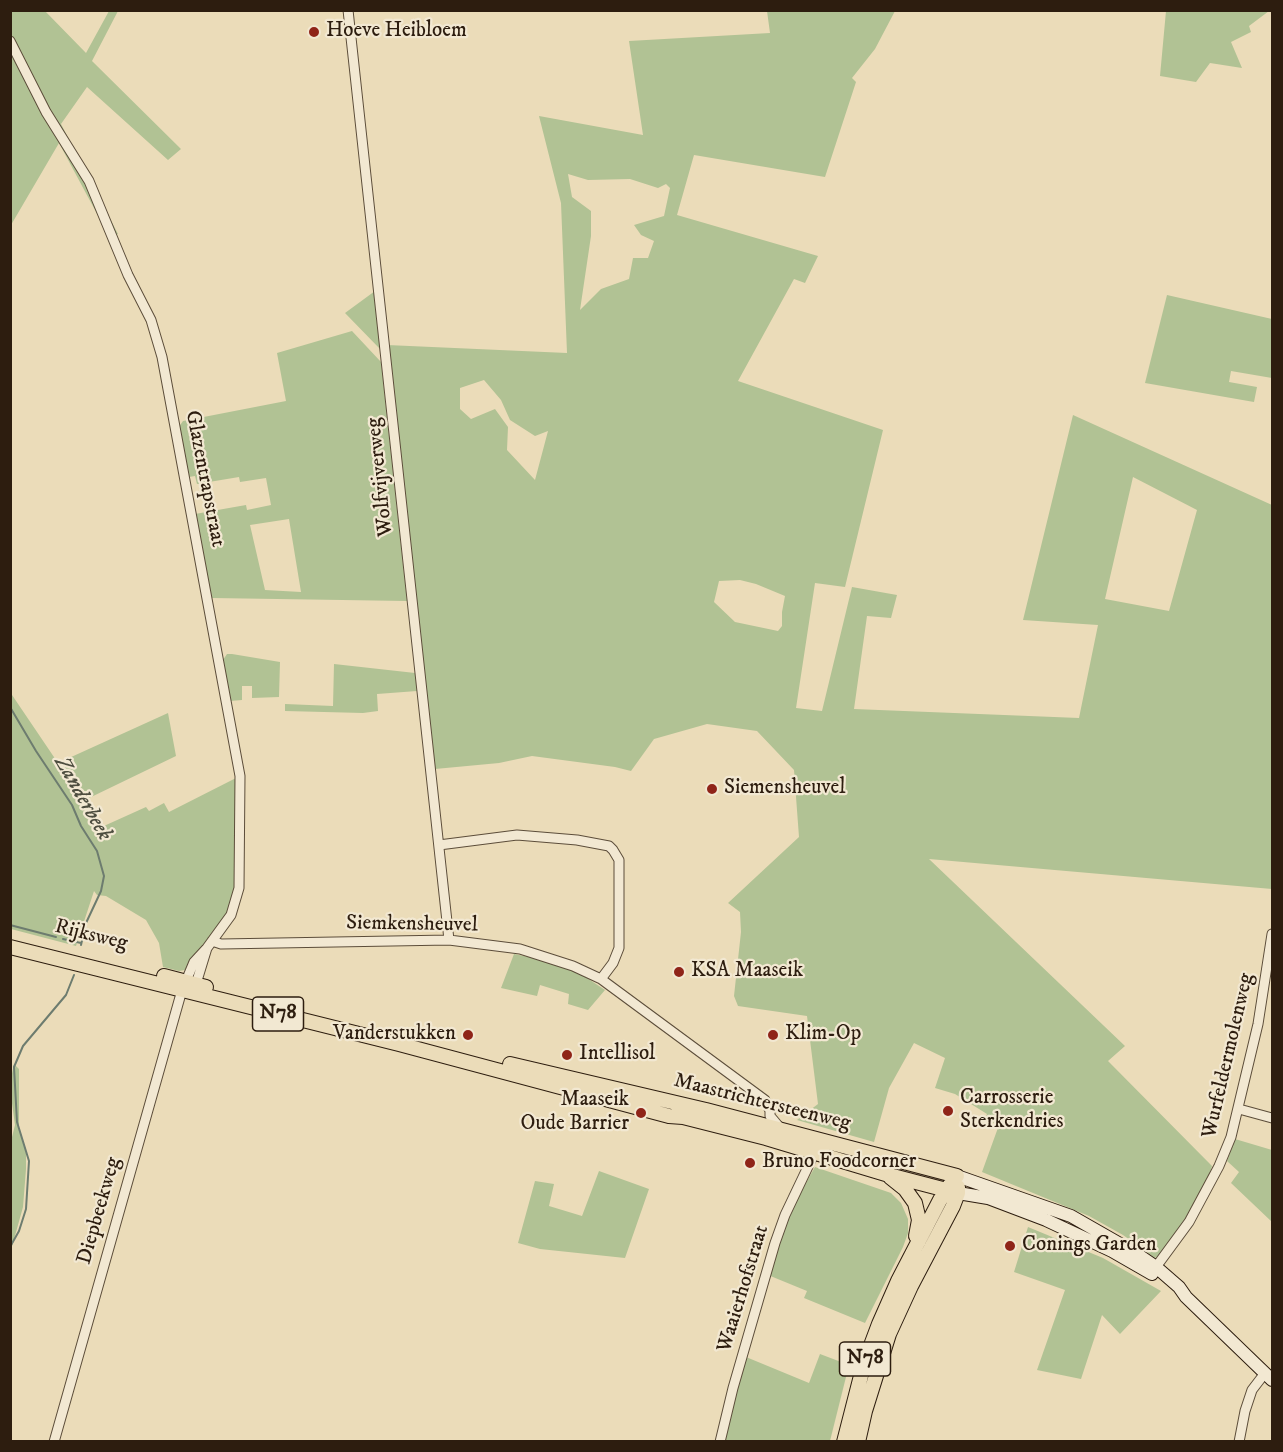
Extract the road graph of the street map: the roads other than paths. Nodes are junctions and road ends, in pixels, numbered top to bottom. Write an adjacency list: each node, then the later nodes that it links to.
1 (348, 10): 3 (street, Wolfvijverweg)
2 (10, 41): 7 (street, Glazentrapstraat)
3 (440, 845): 6 (street, Wolfvijverweg); 9 (street)
4 (1272, 934): 14 (street, Wurfeldermolenweg)
5 (10, 938): 10 (main road, Rijksweg / N78)
6 (449, 940): 7 (street, Siemkensheuvel); 9 (street, Siemkensheuvel)
7 (210, 944): 11 (street, Glazentrapstraat)
8 (10, 947): 10 (main road, Rijksweg / N78)
9 (601, 979): 16 (street, Siemkensheuvel)
10 (159, 980): 11 (main road, Maastrichtersteenweg / N78)
11 (188, 985): 12 (main road, Maastrichtersteenweg / N78); 13 (main road, Maastrichtersteenweg / N78); 25 (street, Diepbeekweg)
12 (629, 1091): 13 (main road); 16 (main road, Maastrichtersteenweg / N78)
13 (620, 1103): 17 (main road, Maastrichtersteenweg / N78)
14 (1239, 1109): 15 (street); 22 (street, Wurfeldermolenweg)
15 (1272, 1118)
16 (765, 1120): 19 (main road, Maastrichtersteenweg / N78)
17 (815, 1152): 18 (main road, Maastrichtersteenweg / N78); 26 (street, Waaierhofstraat)
18 (889, 1175): 20 (main road, Maastrichtersteenweg / N78); 23 (main road)
19 (957, 1176): 20 (main road, N78); 21 (main road, Maastrichtersteenweg)
20 (952, 1192): 21 (main road, Maastrichtersteenweg); 23 (main road, N78); 28 (main road, N78)
21 (1109, 1243): 22 (main road, Maastrichtersteenweg)
22 (1153, 1270): 24 (main road, Maastrichtersteenweg)
23 (898, 1281): 27 (main road, N78)
24 (1269, 1376): 29 (street)
25 (54, 1442)
26 (720, 1442)
27 (844, 1442)
28 (858, 1442)
29 (1239, 1442)

